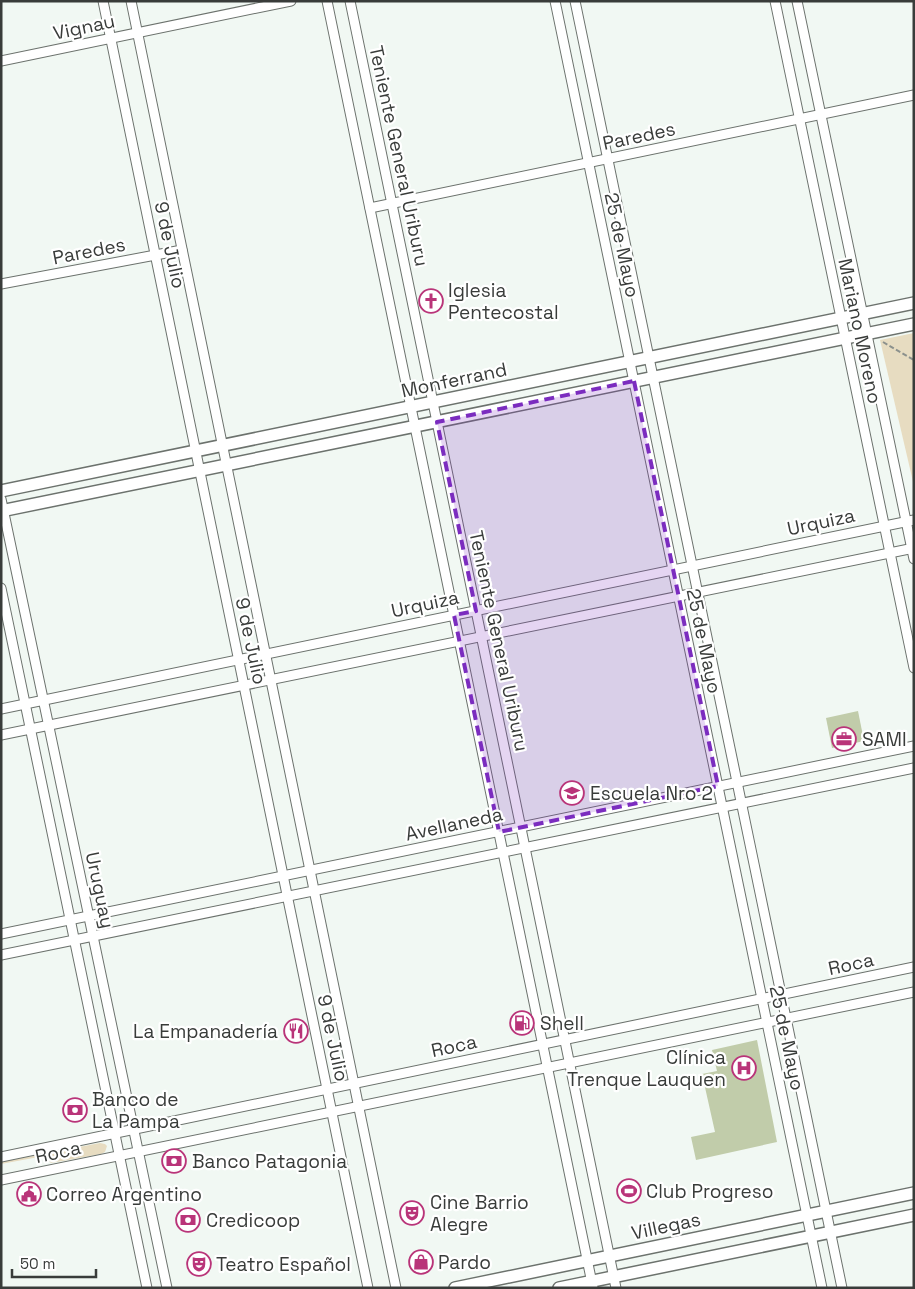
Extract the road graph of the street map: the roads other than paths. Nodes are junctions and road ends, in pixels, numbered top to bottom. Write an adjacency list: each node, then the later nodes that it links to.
1 (103, 1): 11 (street, 9 de Julio)
2 (131, 1): 10 (street, 9 de Julio)
3 (291, 1): 10 (street, Vignau)
4 (328, 1): 19 (street, Teniente General Uriburu)
5 (350, 1): 18 (street, Teniente General Uriburu)
6 (555, 1): 17 (street, 25 de Mayo)
7 (575, 1): 16 (street, 25 de Mayo)
8 (775, 1): 15 (street, Mariano Moreno)
9 (797, 1): 14 (street, Mariano Moreno)
10 (138, 33): 11 (street, Vignau); 20 (street, 9 de Julio)
11 (110, 38): 12 (street, Vignau); 21 (street, 9 de Julio)
12 (1, 61)
13 (914, 95): 14 (street, Paredes)
14 (821, 114): 15 (street, Paredes); 24 (street, Mariano Moreno)
15 (800, 119): 16 (street, Paredes); 25 (street, Mariano Moreno)
16 (608, 159): 17 (street, Paredes); 29 (street, 25 de Mayo)
17 (588, 163): 18 (street, Paredes); 30 (street, 25 de Mayo)
18 (392, 204): 19 (street, Paredes); 33 (street, Teniente General Uriburu)
19 (370, 208): 34 (street, Teniente General Uriburu)
20 (182, 250): 21 (street, Paredes); 37 (street, 9 de Julio)
21 (155, 255): 22 (street, Paredes); 38 (street, 9 de Julio)
22 (1, 284)
23 (914, 303): 24 (street, Monferrand)
24 (862, 314): 25 (street, Monferrand); 27 (street, Mariano Moreno)
25 (841, 318): 28 (street, Mariano Moreno); 29 (street, Monferrand)
26 (914, 324): 27 (street, Monferrand)
27 (866, 334): 28 (street, Monferrand); 44 (street, Mariano Moreno)
28 (845, 338): 31 (street, Monferrand); 45 (street, Mariano Moreno)
29 (649, 358): 30 (street, Monferrand); 31 (street, 25 de Mayo)
30 (630, 362): 32 (street, 25 de Mayo); 33 (street, Monferrand)
31 (653, 377): 32 (street, Monferrand); 49 (street, 25 de Mayo)
32 (634, 381): 35 (street, Monferrand); 50 (street, 25 de Mayo)
33 (433, 402): 34 (street, Monferrand); 35 (street, Teniente General Uriburu)
34 (411, 406): 36 (street, Teniente General Uriburu); 37 (street, Monferrand)
35 (437, 422): 36 (street, Monferrand); 54 (street, Teniente General Uriburu)
36 (415, 426): 39 (street, Monferrand); 55 (street, Teniente General Uriburu)
37 (223, 445): 38 (street, Monferrand); 39 (street, 9 de Julio)
38 (196, 451): 40 (street, 9 de Julio); 41 (street, Monferrand)
39 (227, 465): 40 (street, Monferrand); 58 (street, 9 de Julio)
40 (200, 471): 43 (street, Monferrand); 59 (street, 9 de Julio)
41 (1, 491)
42 (1, 499): 43 (street, Uruguay)
43 (3, 511): 63 (street, Uruguay)
44 (910, 521): 45 (street, Urquiza); 46 (street, Mariano Moreno)
45 (884, 526): 47 (street, Mariano Moreno); 49 (street, Urquiza)
46 (913, 548): 47 (street); 48 (street, Mariano Moreno)
47 (890, 552): 52 (street); 60 (street, Mariano Moreno)
48 (914, 559)
49 (692, 566): 50 (street, Urquiza); 52 (street, 25 de Mayo)
50 (673, 570): 53 (street, 25 de Mayo); 54 (street, Urquiza)
51 (1, 588): 64 (street, Uruguay)
52 (698, 592): 53 (street); 71 (street, 25 de Mayo)
53 (678, 596): 56 (street); 72 (street, 25 de Mayo)
54 (476, 610): 55 (street, Urquiza); 56 (street, Teniente General Uriburu)
55 (454, 615): 57 (street, Teniente General Uriburu); 58 (street, Urquiza)
56 (481, 636): 57 (street); 75 (street, Teniente General Uriburu)
57 (460, 641): 61 (street); 76 (street, Teniente General Uriburu)
58 (266, 654): 59 (street, Urquiza); 61 (street, 9 de Julio)
59 (239, 660): 62 (street, 9 de Julio); 63 (street, Urquiza)
60 (914, 668)
61 (271, 680): 62 (street); 79 (street, 9 de Julio)
62 (244, 685): 66 (street); 80 (street, 9 de Julio)
63 (44, 700): 64 (street, Urquiza); 66 (street, Uruguay)
64 (25, 704): 65 (street, Urquiza); 67 (street, Uruguay)
65 (1, 709)
66 (49, 725): 67 (street); 83 (street, Uruguay)
67 (30, 729): 68 (street); 84 (street, Uruguay)
68 (1, 735)
69 (914, 746): 71 (street, Avellaneda)
70 (914, 768): 73 (street, Avellaneda)
71 (737, 782): 72 (street, Avellaneda); 73 (street, 25 de Mayo)
72 (718, 786): 74 (street, 25 de Mayo); 75 (street, Avellaneda)
73 (742, 803): 74 (street, Avellaneda); 91 (street, 25 de Mayo)
74 (722, 807): 77 (street, Avellaneda); 92 (street, 25 de Mayo)
75 (521, 827): 76 (street, Avellaneda); 77 (street, Teniente General Uriburu)
76 (499, 832): 78 (street, Teniente General Uriburu); 79 (street, Avellaneda)
77 (525, 848): 78 (street, Avellaneda); 95 (street, Teniente General Uriburu)
78 (503, 852): 81 (street, Avellaneda); 96 (street, Teniente General Uriburu)
79 (310, 870): 80 (street, Avellaneda); 81 (street, 9 de Julio)
80 (283, 876): 82 (street, 9 de Julio); 83 (street, Avellaneda)
81 (315, 891): 82 (street, Avellaneda); 99 (street, 9 de Julio)
82 (288, 896): 86 (street, Avellaneda); 100 (street, 9 de Julio)
83 (89, 916): 84 (street, Avellaneda); 86 (street, Uruguay)
84 (70, 920): 85 (street, Avellaneda); 87 (street, Uruguay)
85 (1, 934)
86 (94, 936): 87 (street, Avellaneda); 103 (street, Uruguay)
87 (74, 940): 88 (street, Avellaneda); 104 (street, Uruguay)
88 (1, 956)
89 (914, 967): 91 (street, Roca)
90 (914, 992): 93 (street, Roca)
91 (782, 995): 92 (street, Roca); 93 (street, 25 de Mayo)
92 (762, 999): 94 (street, 25 de Mayo); 95 (street, Roca)
93 (786, 1018): 94 (street, Roca); 110 (street, 25 de Mayo)
94 (767, 1023): 97 (street, Roca); 111 (street, 25 de Mayo)
95 (565, 1040): 96 (street, Roca); 97 (street, Teniente General Uriburu)
96 (543, 1044): 98 (street, Teniente General Uriburu); 99 (street, Roca)
97 (570, 1063): 98 (street, Roca); 115 (street, Teniente General Uriburu)
98 (548, 1068): 101 (street, Roca); 116 (street, Teniente General Uriburu)
99 (354, 1084): 100 (street, Roca); 101 (street, 9 de Julio)
100 (327, 1089): 102 (street, 9 de Julio); 103 (street, Roca)
101 (359, 1107): 102 (street, Roca); 122 (street, 9 de Julio)
102 (332, 1112): 105 (street, Roca); 121 (street, 9 de Julio)
103 (134, 1129): 104 (street, Roca); 105 (street, Uruguay)
104 (114, 1133): 106 (street, Uruguay); 107 (street, Roca)
105 (139, 1152): 106 (street, Roca); 120 (street, Uruguay)
106 (119, 1156): 108 (street, Roca); 119 (street, Uruguay)
107 (1, 1157)
108 (1, 1180)
109 (914, 1193): 110 (street, Villegas)
110 (826, 1211): 111 (street, Villegas); 113 (street, 25 de Mayo)
111 (807, 1215): 114 (street, 25 de Mayo); 115 (street, Villegas)
112 (914, 1215): 113 (street, Villegas)
113 (831, 1232): 114 (street, Villegas); 126 (street, 25 de Mayo)
114 (812, 1236): 117 (street, Villegas); 125 (street, 25 de Mayo)
115 (610, 1256): 116 (street, Villegas); 117 (street, Teniente General Uriburu)
116 (588, 1260): 118 (street, Teniente General Uriburu); 123 (street, Villegas)
117 (615, 1282): 118 (street, Villegas)
118 (593, 1284): 124 (street, Villegas)
119 (147, 1288)
120 (167, 1288)
121 (368, 1288)
122 (396, 1288)
123 (455, 1288)
124 (559, 1288)
125 (822, 1288)
126 (842, 1288)

